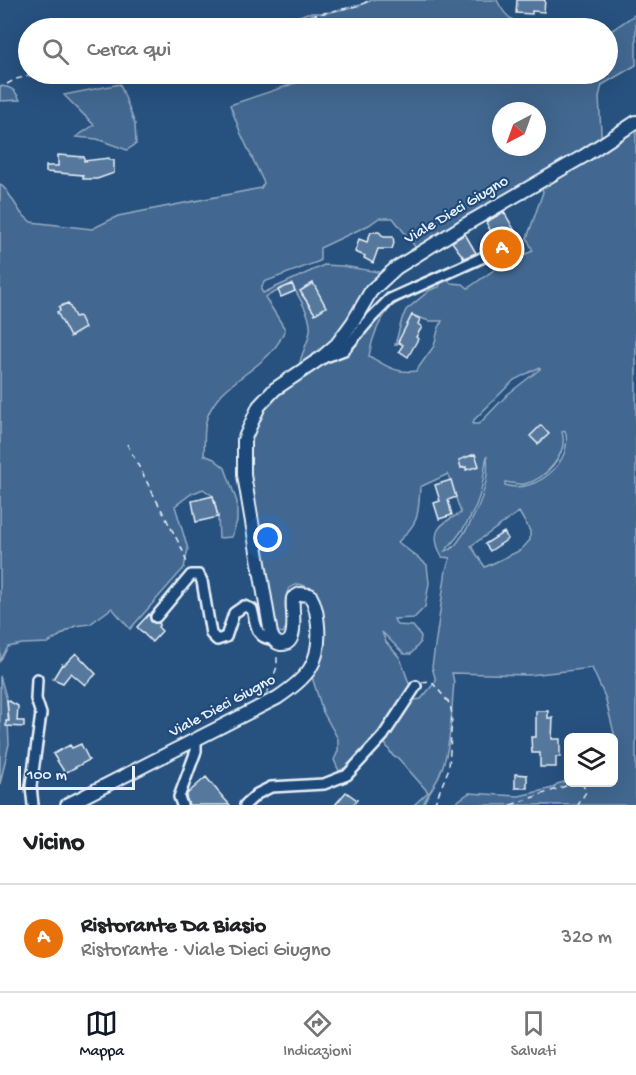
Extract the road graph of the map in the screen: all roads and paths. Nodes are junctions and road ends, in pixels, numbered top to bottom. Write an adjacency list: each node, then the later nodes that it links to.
1 (369, 0): 2 (path)
2 (301, 18)
3 (18, 80): 4 (path)
4 (7, 84)
5 (636, 122): 7 (main road, Viale Dieci Giugno)
6 (488, 255): 7 (street, Viale Dieci Giugno)
7 (321, 358): 11 (main road, Viale Dieci Giugno)
8 (127, 444): 9 (path)
9 (186, 559)
10 (156, 616): 11 (street)
11 (273, 639): 15 (main road, Viale Dieci Giugno)
12 (277, 667): 15 (path)
13 (37, 679): 17 (street)
14 (416, 686): 20 (street); 21 (path)
15 (261, 707): 16 (main road, Viale Dieci Giugno)
16 (196, 741): 18 (main road, Viale Dieci Giugno); 19 (street)
17 (33, 805)
18 (67, 805)
19 (182, 805)
20 (245, 805)
21 (434, 805)
22 (511, 805): 23 (path)
23 (578, 805)

